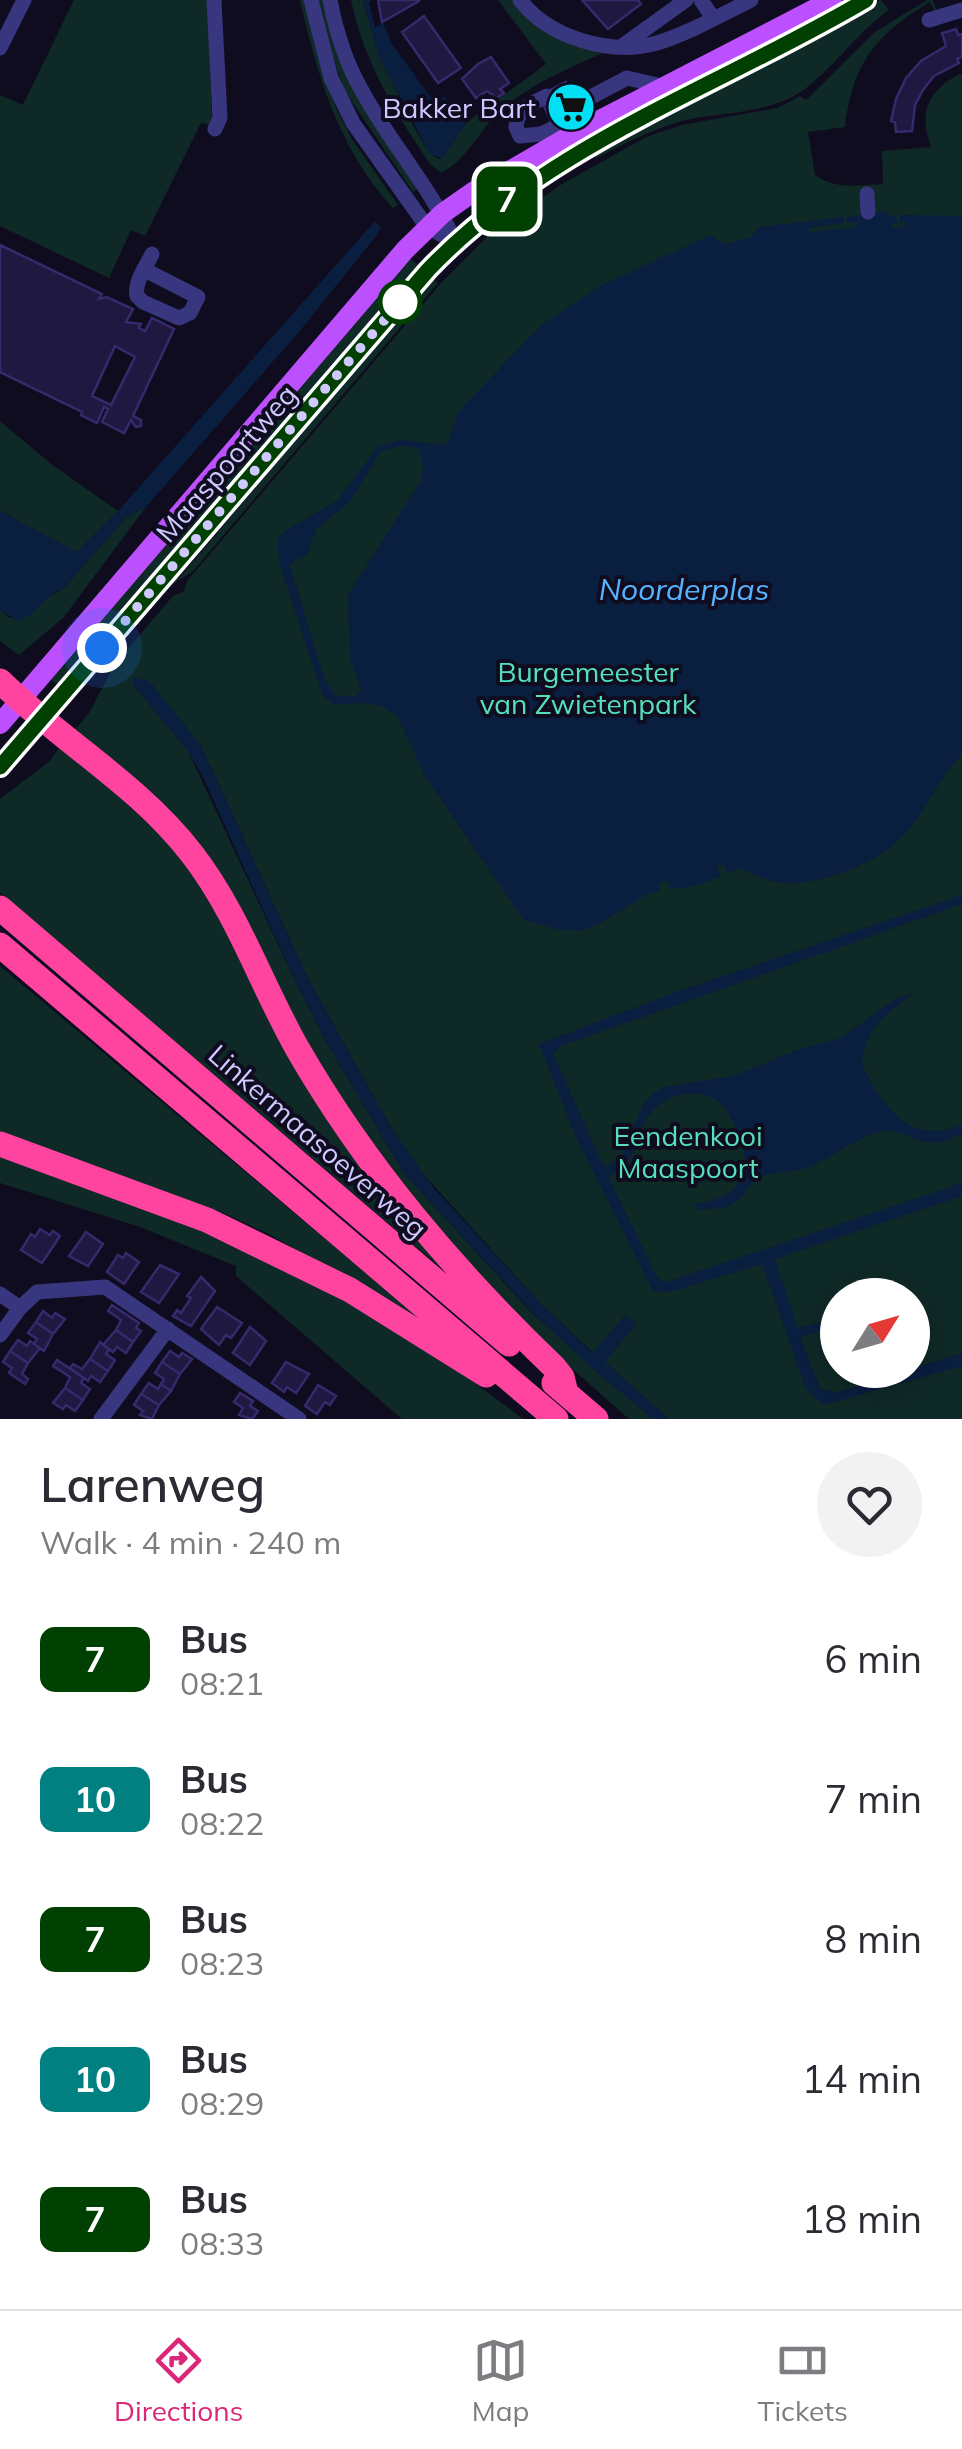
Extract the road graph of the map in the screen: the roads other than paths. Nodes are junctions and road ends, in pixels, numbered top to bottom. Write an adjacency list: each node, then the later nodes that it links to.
1 (24, 0): 15 (street)
2 (214, 0): 18 (street)
3 (311, 0): 21 (street)
4 (330, 0): 21 (street)
5 (520, 0): 14 (street)
6 (701, 0): 12 (street)
7 (751, 0): 12 (street)
8 (832, 0): 17 (main road, Maaspoortweg)
9 (866, 0): 22 (main road, Maaspoortweg)
10 (677, 2): 14 (street)
11 (962, 10): 13 (street)
12 (713, 18): 14 (street)
13 (929, 20)
14 (622, 46)
15 (0, 48)
16 (547, 96): 17 (street)
17 (576, 125): 21 (main road, Maaspoortweg)
18 (215, 129)
19 (867, 194): 20 (street)
20 (868, 212)
21 (435, 220): 22 (street); 28 (main road, Maaspoortweg)
22 (455, 242): 29 (main road, Maaspoortweg)
23 (152, 254): 25 (street)
24 (180, 268): 26 (street)
25 (144, 270): 26 (street); 26 (street)
26 (172, 284)
27 (0, 682): 28 (highway)
28 (19, 702): 29 (highway); 30 (main road, Maaspoortweg)
29 (40, 720): 31 (main road, Maaspoortweg); 39 (highway)
30 (0, 724)
31 (0, 767)
32 (0, 908): 39 (highway, Linkermaasoeverweg)
33 (0, 945): 40 (highway, Linkermaasoeverweg)
34 (0, 1144): 40 (highway)
35 (0, 1294): 36 (street)
36 (20, 1308): 37 (street); 38 (street)
37 (168, 1329): 41 (street); 42 (street)
38 (0, 1336)
39 (566, 1394): 44 (highway, Linkermaasoeverweg)
40 (548, 1412)
41 (280, 1414): 43 (street)
42 (101, 1419)
43 (299, 1419)
44 (596, 1419)

